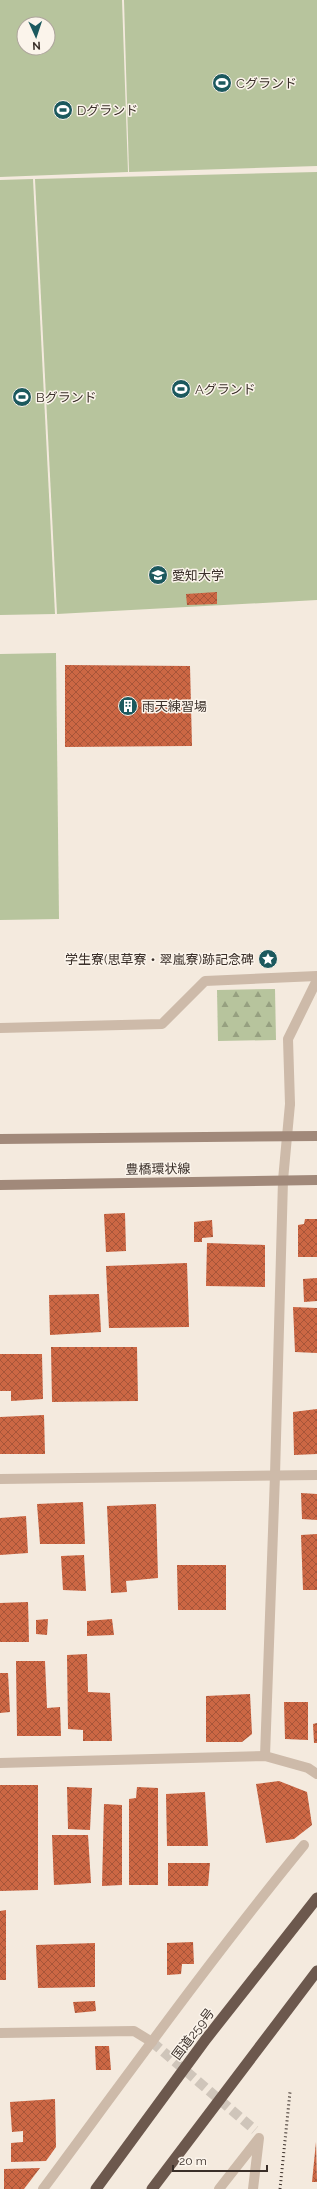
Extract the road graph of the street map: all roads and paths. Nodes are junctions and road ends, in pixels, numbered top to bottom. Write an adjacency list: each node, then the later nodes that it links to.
1 (317, 976): 3 (street)
2 (317, 980): 4 (street)
3 (0, 1028)
4 (286, 1136): 5 (main road); 6 (main road); 7 (street)
5 (317, 1136)
6 (0, 1139)
7 (283, 1180): 8 (main road, 豊橋環状線); 9 (main road, 豊橋環状線); 11 (street)
8 (317, 1180)
9 (0, 1185)
10 (317, 1475): 11 (street)
11 (275, 1476): 12 (street); 13 (street)
12 (0, 1479)
13 (265, 1756): 14 (street); 15 (street)
14 (0, 1763)
15 (317, 1774)
16 (304, 1844): 20 (street)
17 (317, 1898): 22 (highway, 国道259号)
18 (317, 1971): 23 (highway)
19 (0, 2033): 20 (street)
20 (152, 2042): 21 (street)
21 (43, 2189)
22 (96, 2189)
23 (152, 2189)
24 (219, 2189): 25 (street)
25 (252, 2189)

